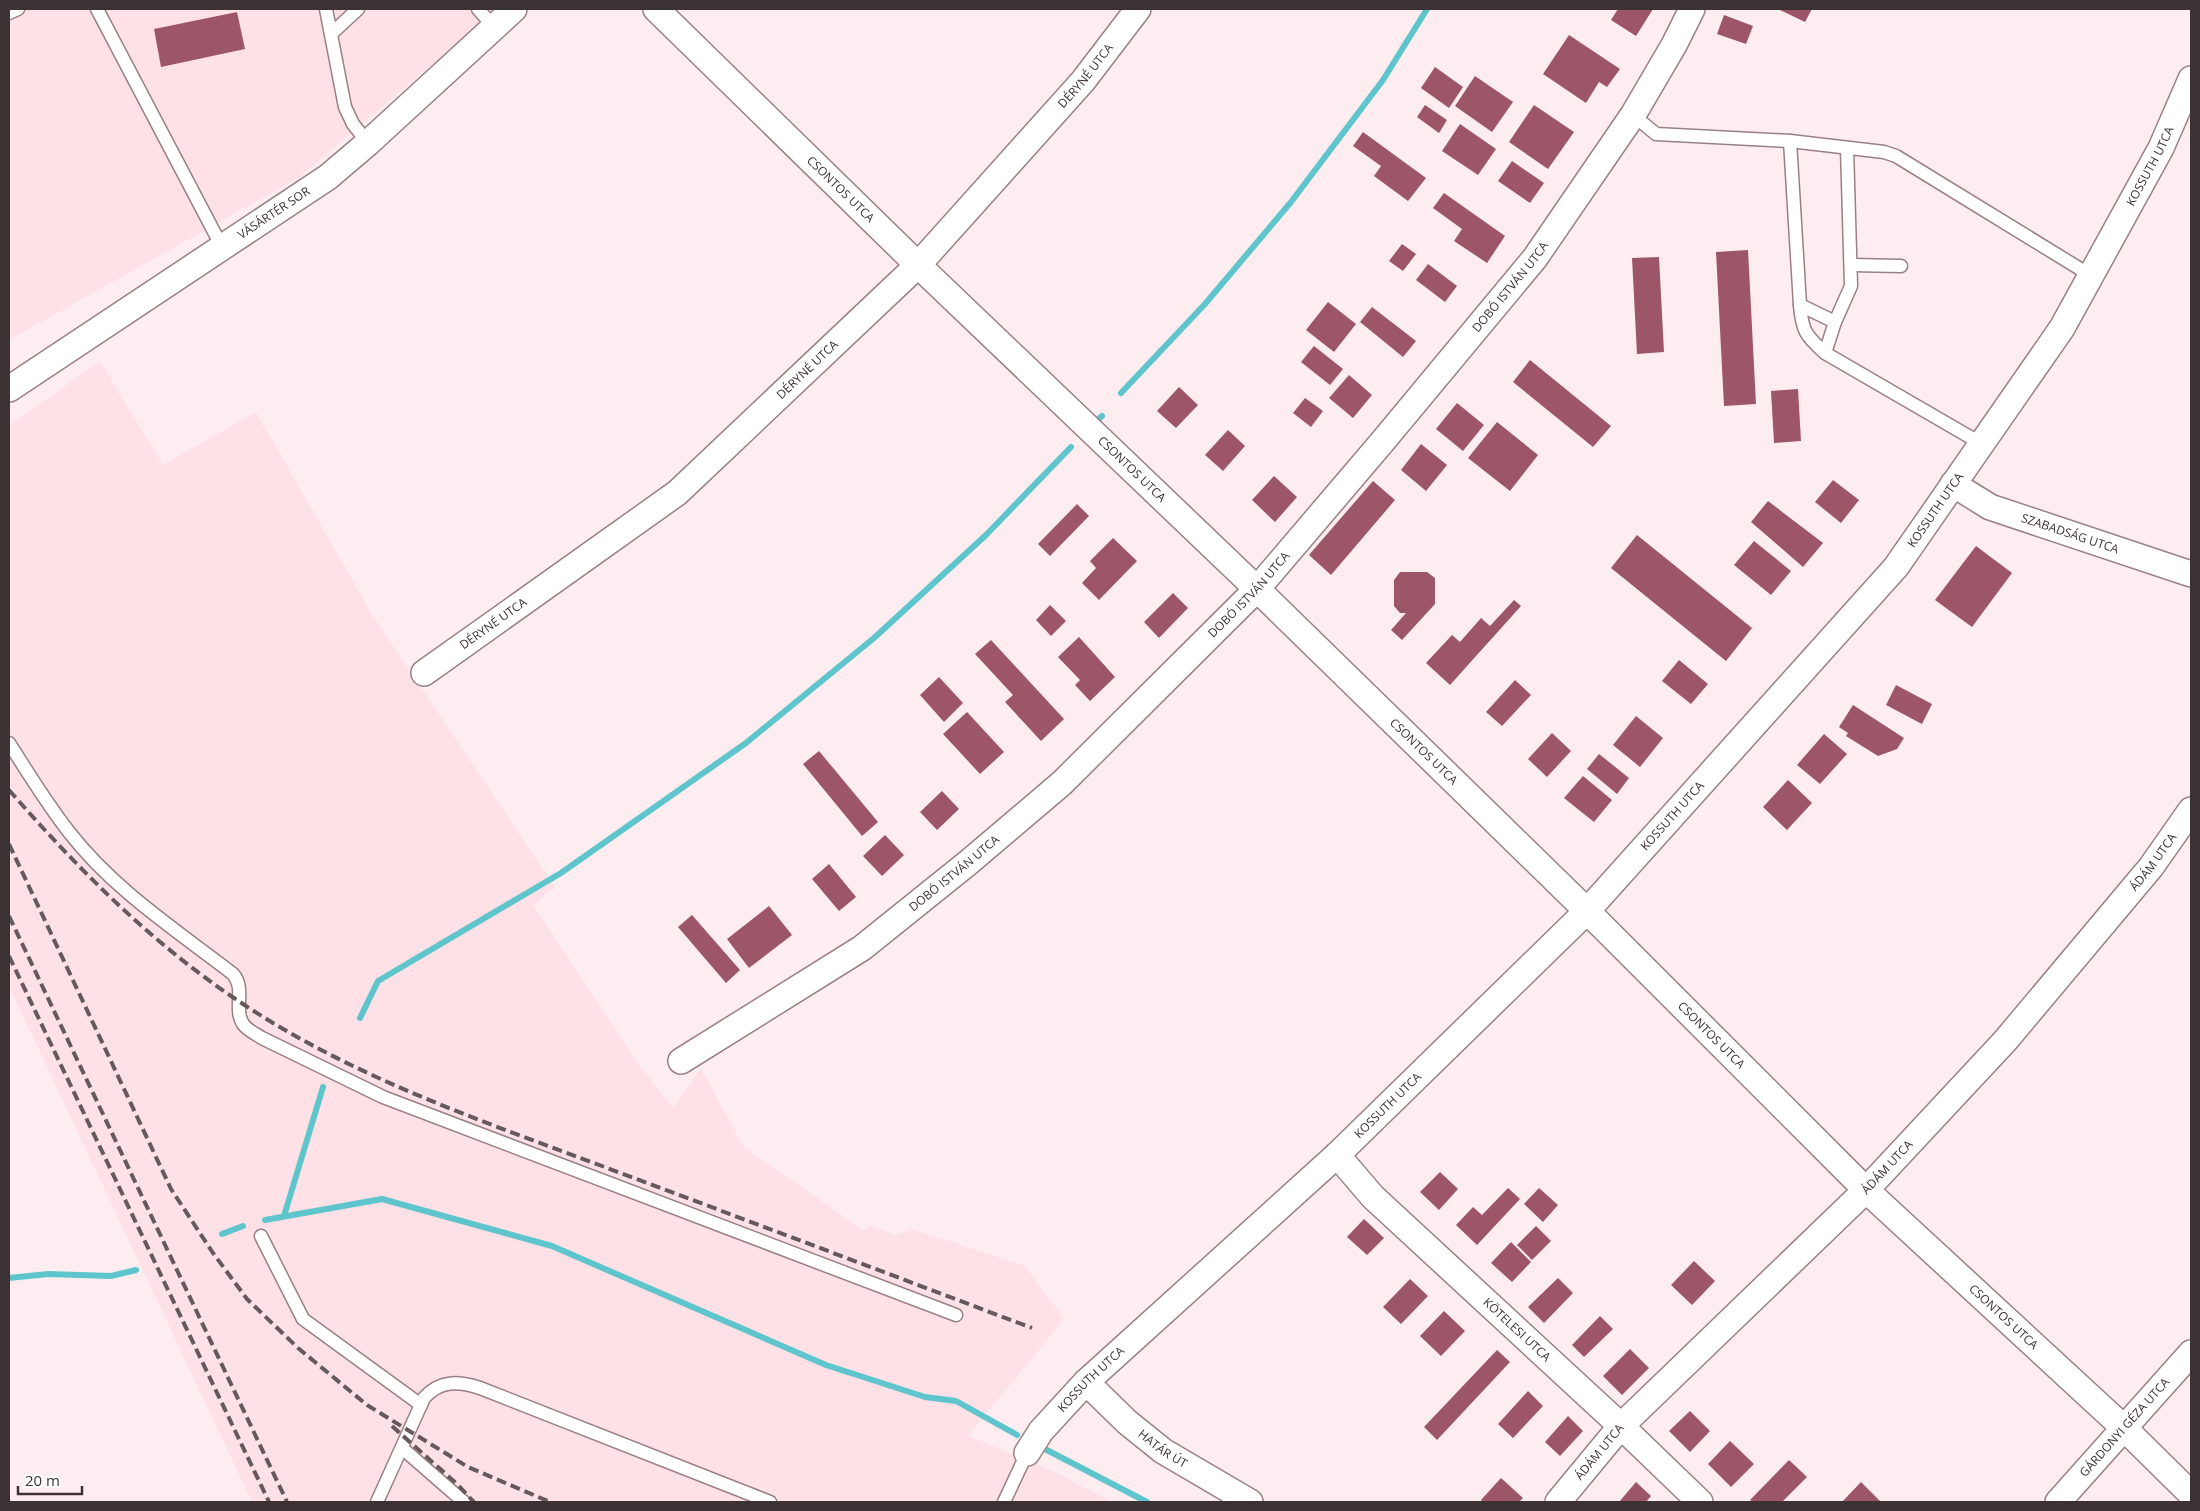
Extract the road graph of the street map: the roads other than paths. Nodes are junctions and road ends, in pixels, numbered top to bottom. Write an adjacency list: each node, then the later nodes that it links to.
1 (18, 9): 10 (lane)
2 (97, 9): 18 (lane)
3 (326, 9): 12 (lane)
4 (358, 9): 12 (lane)
5 (478, 9): 11 (lane)
6 (514, 9): 11 (street, VÁSÁRTÉR SOR)
7 (656, 9): 19 (street, CSONTOS UTCA)
8 (1138, 9): 19 (street, DÉRYNÉ UTCA)
9 (1692, 9): 14 (street, DOBÓ ISTVÁN UTCA)
10 (9, 13)
11 (494, 27): 16 (street, VÁSÁRTÉR SOR)
12 (331, 34): 16 (lane)
13 (2191, 79): 22 (street, KOSSUTH UTCA)
14 (1633, 115): 15 (lane); 30 (street, DOBÓ ISTVÁN UTCA)
15 (1790, 141): 17 (lane); 23 (lane)
16 (368, 143): 18 (street, VÁSÁRTÉR SOR)
17 (1847, 148): 20 (lane); 22 (lane)
18 (222, 247): 26 (street, VÁSÁRTÉR SOR)
19 (918, 265): 30 (street, CSONTOS UTCA); 31 (street, DÉRYNÉ UTCA)
20 (1852, 265): 21 (lane); 24 (lane)
21 (1901, 266)
22 (2090, 275): 27 (street, KOSSUTH UTCA)
23 (1800, 305): 24 (lane); 25 (lane)
24 (1835, 322): 25 (lane)
25 (1825, 353): 27 (lane)
26 (9, 389)
27 (1982, 444): 28 (street, KOSSUTH UTCA)
28 (1953, 484): 29 (street, SZABADSÁG UTCA); 34 (street, KOSSUTH UTCA)
29 (2191, 574)
30 (1257, 589): 34 (street, CSONTOS UTCA); 35 (street, DOBÓ ISTVÁN UTCA)
31 (424, 673)
32 (9, 743): 39 (lane)
33 (2191, 810): 37 (street, ÁDÁM UTCA)
34 (1587, 911): 36 (street, KOSSUTH UTCA); 37 (street, CSONTOS UTCA)
35 (681, 1061)
36 (1337, 1155): 41 (street, KOSSUTH UTCA); 43 (street, KÖTELESI UTCA)
37 (1866, 1190): 43 (street, ÁDÁM UTCA); 44 (street, CSONTOS UTCA)
38 (261, 1236): 42 (lane)
39 (956, 1315)
40 (2191, 1354): 44 (street, GÁRDONYI GÉZA UTCA)
41 (1086, 1382): 46 (street, KOSSUTH UTCA); 52 (street, HATÁR ÚT)
42 (421, 1405): 45 (lane); 50 (lane)
43 (1622, 1426): 53 (street, ÁDÁM UTCA); 54 (street, KÖTELESI UTCA)
44 (2125, 1428): 47 (street, CSONTOS UTCA); 55 (street, GÁRDONYI GÉZA UTCA)
45 (402, 1448): 48 (lane); 49 (lane)
46 (1027, 1453): 51 (lane)
47 (2191, 1494)
48 (377, 1502)
49 (464, 1502)
50 (770, 1502)
51 (1004, 1502)
52 (1250, 1502)
53 (1558, 1502)
54 (1700, 1502)
55 (2058, 1502)

